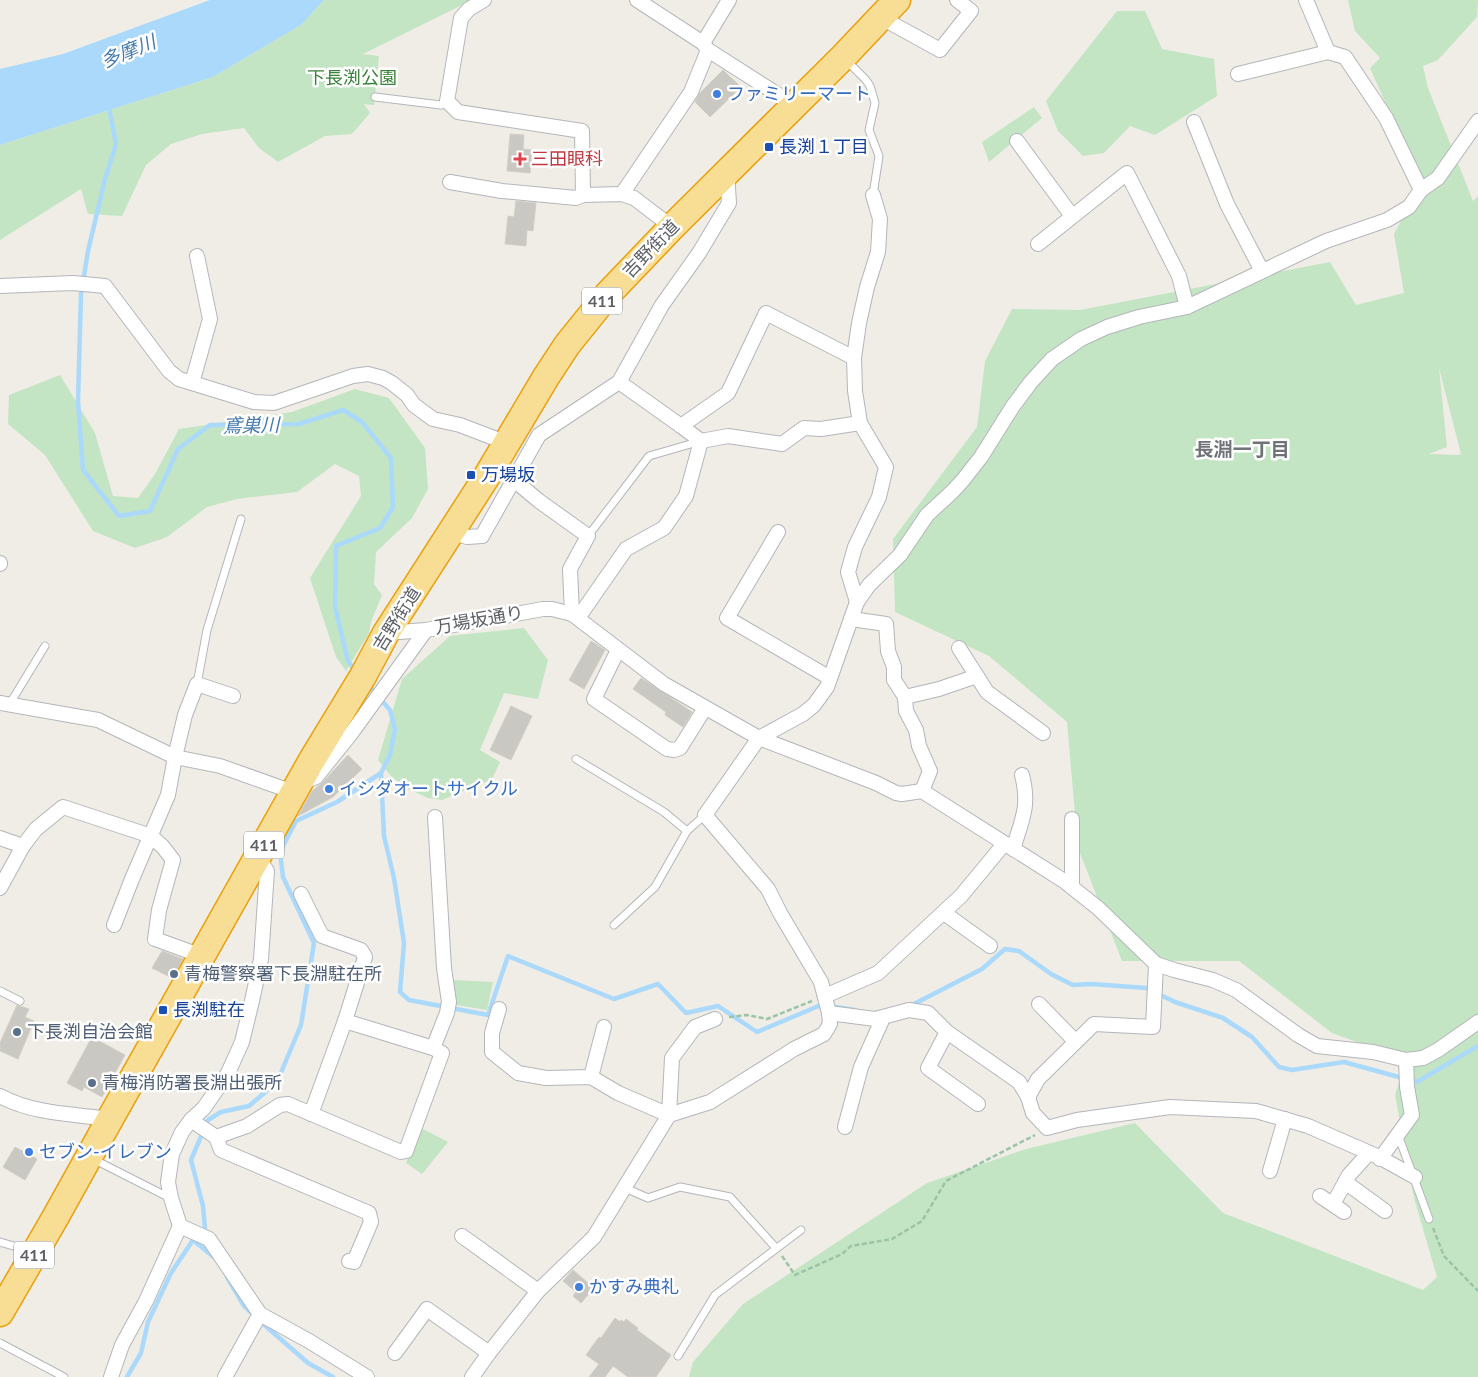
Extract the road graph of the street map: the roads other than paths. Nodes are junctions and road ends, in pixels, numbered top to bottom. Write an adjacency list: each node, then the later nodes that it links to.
1 (484, 0): 12 (street)
2 (638, 0): 7 (street)
3 (729, 0): 7 (street)
4 (957, 0): 6 (street)
5 (1306, 0): 8 (street)
6 (889, 9): 9 (highway, 吉野街道 / 411)
7 (706, 46): 13 (street); 20 (street)
8 (1328, 52): 10 (street); 19 (street)
9 (843, 56): 13 (highway, 吉野街道 / 411); 21 (lane)
10 (1238, 74)
11 (375, 97): 12 (lane)
12 (447, 101): 22 (street)
13 (794, 105): 17 (highway, 吉野街道 / 411)
14 (1478, 121): 19 (street)
15 (1194, 122): 27 (street)
16 (1017, 140): 23 (street)
17 (727, 172): 24 (highway, 吉野街道 / 411); 31 (street)
18 (450, 182): 22 (street)
19 (1421, 190): 27 (street)
20 (622, 194): 22 (street); 24 (street)
21 (873, 195): 30 (street)
22 (583, 196)
23 (1072, 216): 25 (street); 29 (street)
24 (672, 227): 36 (highway, 吉野街道 / 411)
25 (1038, 244)
26 (197, 256): 32 (street)
27 (1262, 271): 29 (street)
28 (0, 286): 32 (street)
29 (1187, 307): 42 (street)
30 (854, 358): 33 (street); 34 (street)
31 (618, 382): 34 (street); 37 (street)
32 (192, 383): 36 (street)
33 (860, 423): 35 (street); 42 (street)
34 (681, 426): 35 (street)
35 (700, 441): 41 (lane); 43 (street)
36 (507, 443): 39 (highway, 吉野街道 / 411)
37 (514, 480): 39 (street); 41 (street)
38 (241, 519): 52 (lane)
39 (452, 532): 46 (highway, 吉野街道 / 411)
40 (778, 532): 51 (street)
41 (588, 536): 43 (street)
42 (856, 602): 44 (street)
43 (575, 616): 45 (street, 万場坂通り); 49 (street)
44 (851, 619): 51 (street); 55 (street)
45 (426, 630): 46 (street, 万場坂通り); 53 (street)
46 (386, 633): 53 (highway, 吉野街道 / 411)
47 (46, 646): 56 (lane)
48 (959, 648): 50 (street)
49 (618, 650): 57 (street); 57 (street)
50 (977, 676): 55 (street); 58 (street)
51 (830, 678): 59 (street)
52 (197, 684): 54 (street); 60 (street)
53 (369, 689): 63 (highway, 吉野街道 / 411)
54 (233, 696)
55 (905, 697): 64 (street)
56 (5, 704): 60 (street)
57 (705, 708): 59 (street)
58 (1043, 732)
59 (759, 738): 64 (street); 65 (street)
60 (175, 757): 63 (street); 69 (street)
61 (576, 759): 68 (lane)
62 (1022, 775): 72 (street)
63 (295, 789): 73 (highway, 吉野街道 / 411)
64 (922, 791): 72 (street)
65 (705, 815): 68 (lane); 84 (street)
66 (435, 817): 96 (street)
67 (1072, 819): 74 (street)
68 (687, 831): 79 (lane)
69 (151, 836): 71 (street); 78 (street); 81 (street)
70 (0, 838): 71 (street)
71 (23, 846): 75 (street)
72 (1009, 847): 74 (street); 77 (street)
73 (258, 856): 81 (highway, 吉野街道 / 411); 106 (street)
74 (1072, 887): 82 (street)
75 (0, 888)
76 (300, 894): 91 (street)
77 (944, 913): 80 (street); 84 (street)
78 (114, 925)
79 (614, 925)
80 (990, 946)
81 (202, 956): 104 (highway, 吉野街道 / 411)
82 (1156, 964): 95 (street); 97 (street)
83 (0, 991): 85 (lane)
84 (825, 996): 88 (street)
85 (20, 1001)
86 (1038, 1004): 95 (street)
87 (499, 1009): 98 (street)
88 (829, 1013): 89 (street); 103 (street)
89 (883, 1018): 94 (street); 107 (street)
90 (715, 1020): 103 (street)
91 (344, 1021): 96 (street); 102 (street)
92 (1478, 1022): 97 (street)
93 (604, 1027): 98 (street)
94 (947, 1032): 100 (street); 101 (street)
95 (1075, 1041): 100 (street)
96 (433, 1048): 102 (street)
97 (1406, 1060): 108 (street)
98 (591, 1077): 103 (street)
99 (0, 1096): 104 (street)
100 (1028, 1097): 105 (street)
101 (978, 1104)
102 (311, 1114): 109 (street)
103 (669, 1115): 115 (street)
104 (110, 1119): 110 (highway, 吉野街道 / 411)
105 (1285, 1119): 111 (street); 112 (street)
106 (194, 1121): 109 (street); 117 (street)
107 (845, 1127)
108 (1398, 1134): 111 (street); 113 (lane)
109 (214, 1135): 126 (street)
110 (89, 1156): 117 (lane); 125 (highway, 吉野街道 / 411)
111 (1375, 1156): 113 (street); 114 (street)
112 (1270, 1171)
113 (1415, 1177): 119 (lane)
114 (1345, 1182): 116 (street); 118 (street)
115 (625, 1188): 124 (lane); 127 (street)
116 (1320, 1196)
117 (171, 1198): 120 (street)
118 (1385, 1211)
119 (1429, 1219)
120 (184, 1228): 129 (street); 135 (street)
121 (800, 1230): 124 (lane)
122 (462, 1236): 127 (street)
123 (0, 1242): 125 (lane)
124 (776, 1248): 133 (lane)
125 (36, 1253): 128 (highway, 吉野街道 / 411)
126 (349, 1262)
127 (538, 1291): 132 (street)
128 (0, 1313)
129 (257, 1319): 136 (street); 137 (street)
130 (0, 1343): 134 (lane)
131 (395, 1353): 132 (street)
132 (489, 1353): 138 (street)
133 (678, 1356)
134 (64, 1377)
135 (111, 1377)
136 (225, 1377)
137 (367, 1377)
138 (472, 1377)

